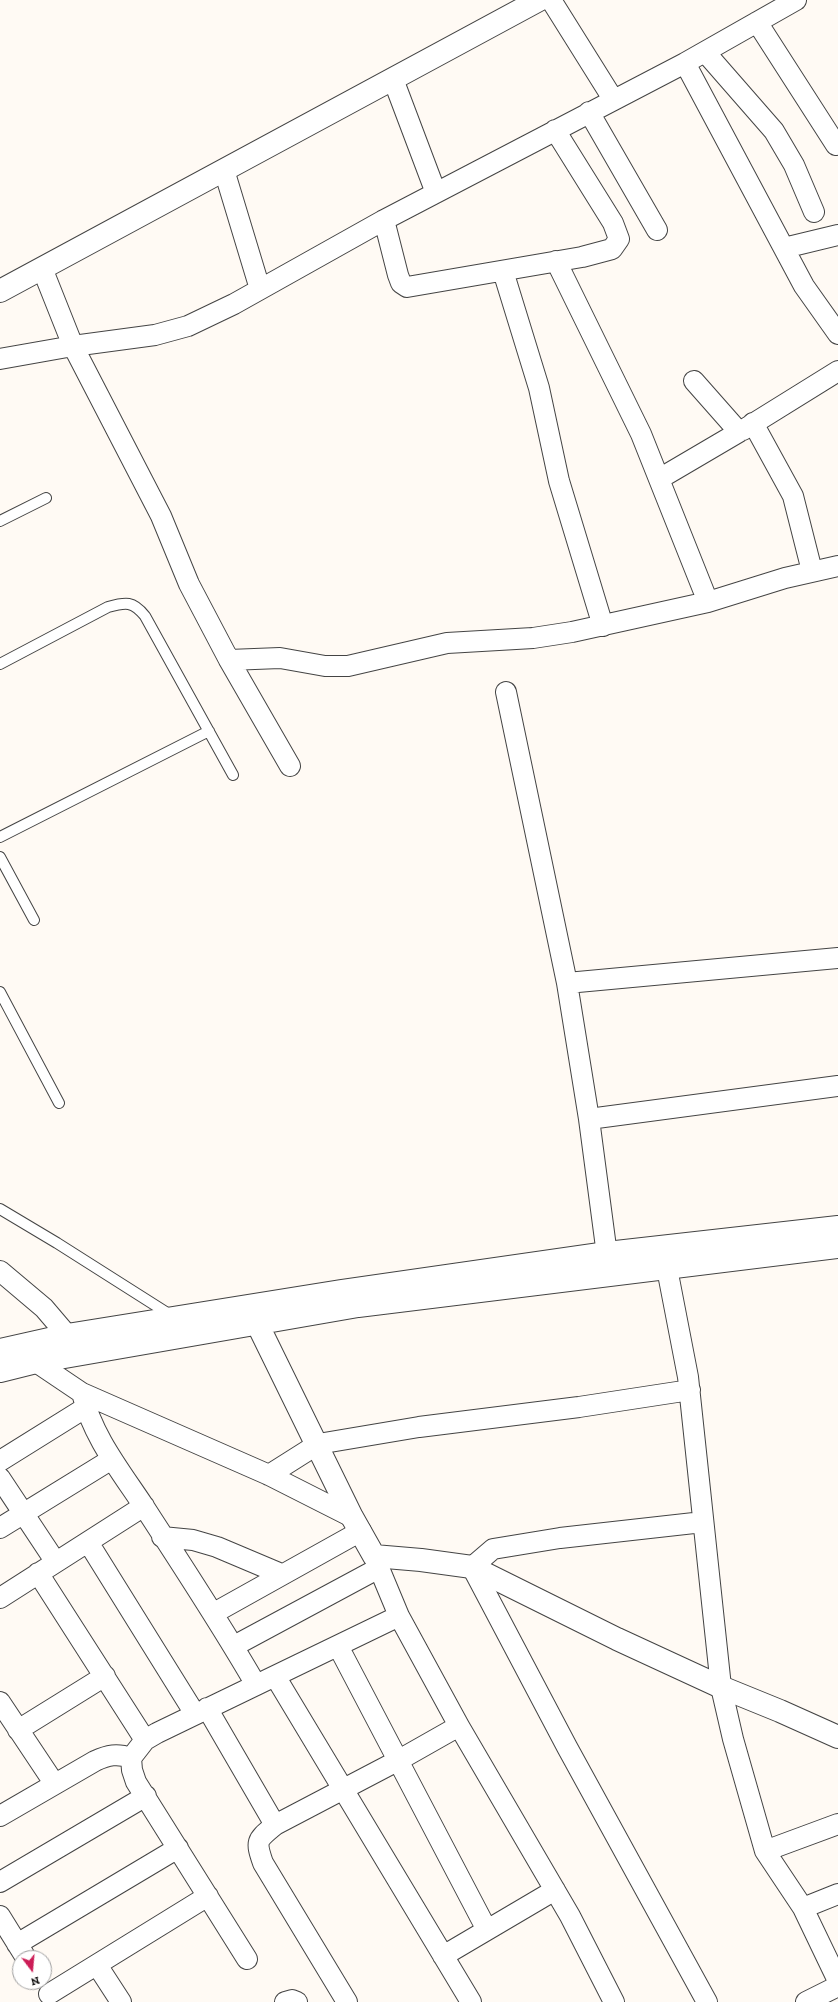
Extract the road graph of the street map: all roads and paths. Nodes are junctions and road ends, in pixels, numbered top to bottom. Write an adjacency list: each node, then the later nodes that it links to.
1 (539, 0): 7 (street)
2 (551, 0): 8 (street)
3 (796, 0): 4 (street)
4 (757, 22): 5 (street); 11 (street)
5 (705, 52): 6 (street); 14 (street)
6 (685, 63): 8 (street); 18 (street)
7 (393, 79): 12 (street); 13 (street)
8 (613, 99): 9 (street)
9 (589, 112): 10 (street); 16 (street)
10 (555, 130): 13 (street); 19 (street)
11 (836, 145)
12 (224, 170): 20 (street); 22 (street)
13 (436, 193): 15 (street)
14 (814, 212)
15 (384, 220): 21 (street); 22 (street)
16 (657, 230)
17 (838, 235): 18 (street)
18 (784, 248): 24 (street)
19 (556, 261): 21 (street); 30 (street)
20 (42, 268): 23 (street); 25 (street)
21 (503, 271): 36 (street)
22 (260, 289): 25 (street)
23 (0, 291)
24 (838, 334)
25 (73, 346): 26 (street); 37 (street)
26 (0, 359)
27 (838, 371): 29 (street)
28 (694, 381): 29 (street)
29 (746, 427): 30 (street); 34 (street)
30 (659, 479): 35 (street)
31 (46, 498): 32 (lane)
32 (0, 521)
33 (838, 566): 34 (street)
34 (812, 571): 35 (street)
35 (708, 602): 36 (street)
36 (603, 626): 37 (street)
37 (229, 660): 41 (street)
38 (0, 664): 40 (lane)
39 (506, 692): 47 (street)
40 (209, 731): 42 (lane); 43 (lane)
41 (290, 766)
42 (233, 775)
43 (0, 837)
44 (0, 857): 45 (lane)
45 (34, 920)
46 (838, 958): 47 (street)
47 (566, 983): 51 (street)
48 (0, 992): 50 (lane)
49 (838, 1086): 51 (street)
50 (59, 1103)
51 (589, 1119): 56 (street)
52 (0, 1209): 61 (lane)
53 (838, 1227): 54 (street)
54 (663, 1246): 56 (street); 57 (street)
55 (838, 1247): 57 (street)
56 (607, 1253): 59 (street); 60 (street)
57 (667, 1269): 59 (street); 66 (street)
58 (0, 1271): 62 (street)
59 (610, 1276): 60 (street)
60 (253, 1314): 61 (street); 64 (street); 68 (street)
61 (173, 1317): 62 (street)
62 (67, 1335): 63 (street)
63 (0, 1350)
64 (36, 1362): 65 (street); 67 (street)
65 (0, 1371)
66 (690, 1390): 68 (street); 75 (street)
67 (83, 1401): 69 (street); 70 (street); 71 (street)
68 (318, 1444): 71 (street); 76 (street)
69 (112, 1459): 73 (street); 74 (street)
70 (0, 1460)
71 (269, 1475): 76 (street)
72 (0, 1478): 74 (street)
73 (144, 1506): 78 (street); 79 (street)
74 (23, 1513): 77 (street); 80 (street)
75 (703, 1522): 82 (street); 93 (street)
76 (357, 1524): 81 (street); 84 (street)
77 (0, 1528)
78 (162, 1537): 84 (street); 86 (street)
79 (88, 1542): 80 (street); 95 (street)
80 (55, 1561): 83 (street)
81 (376, 1562): 82 (street); 87 (street); 88 (street)
82 (472, 1567): 93 (street); 131 (street)
83 (38, 1573): 85 (street); 90 (street)
84 (281, 1574): 86 (street)
85 (0, 1598)
86 (214, 1613): 88 (street)
87 (399, 1616): 89 (street); 96 (street)
88 (234, 1646): 92 (street)
89 (338, 1646): 91 (street); 101 (street)
90 (105, 1676): 97 (street); 99 (street)
91 (275, 1676): 92 (street); 103 (street)
92 (256, 1685): 95 (street)
93 (721, 1687): 98 (street); 109 (street)
94 (0, 1702): 97 (street)
95 (201, 1711): 99 (street); 107 (street)
96 (459, 1726): 101 (street); 111 (street)
97 (18, 1730): 102 (street)
98 (838, 1737)
99 (145, 1740): 100 (street)
100 (131, 1758): 102 (street); 104 (street)
101 (399, 1760): 103 (street); 116 (street)
102 (54, 1783): 105 (street)
103 (343, 1790): 107 (street); 119 (street)
104 (146, 1796): 108 (street); 110 (street)
105 (2, 1812)
106 (838, 1824): 109 (street)
107 (275, 1825): 128 (street)
108 (178, 1848): 113 (street); 118 (street)
109 (765, 1851): 114 (street)
110 (0, 1882)
111 (555, 1890): 116 (street); 130 (street)
112 (838, 1894): 114 (street)
113 (208, 1896): 120 (street); 121 (street)
114 (804, 1908): 122 (street)
115 (0, 1916): 117 (street)
116 (487, 1930): 119 (street)
117 (21, 1950)
118 (24, 1950)
119 (443, 1956): 129 (street)
120 (247, 1959)
121 (97, 1965): 124 (street); 125 (street)
122 (838, 1981)
123 (838, 1986): 132 (street)
124 (49, 1993)
125 (121, 2002)
126 (285, 2002): 127 (street)
127 (297, 2002)
128 (347, 2002)
129 (471, 2002)
130 (614, 2002)
131 (707, 2002)
132 (806, 2002)

